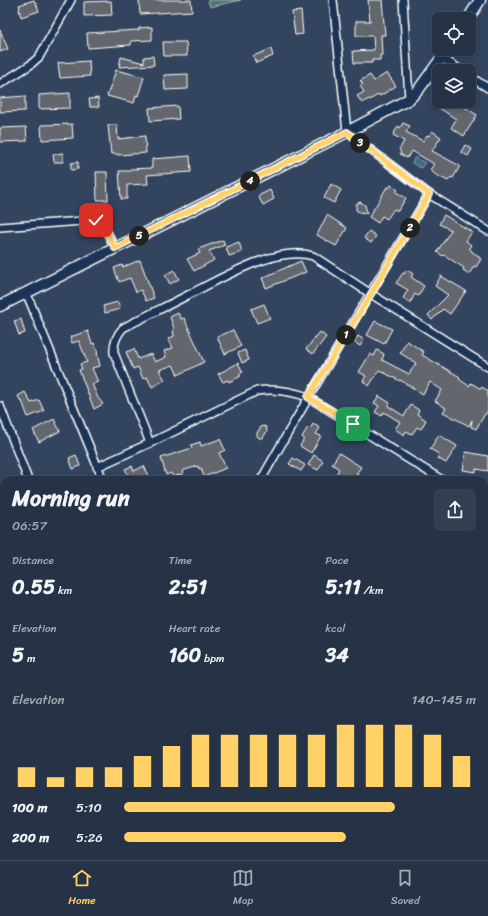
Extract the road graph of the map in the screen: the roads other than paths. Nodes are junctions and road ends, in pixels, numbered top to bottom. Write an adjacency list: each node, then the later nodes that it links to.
1 (71, 0): 9 (street)
2 (334, 0): 12 (street)
3 (403, 0): 11 (street)
4 (480, 0): 5 (street)
5 (472, 12)
6 (442, 58): 7 (street); 11 (street)
7 (451, 64)
8 (476, 80): 10 (street)
9 (0, 84)
10 (488, 88)
11 (409, 99): 12 (street)
12 (347, 132): 13 (street); 16 (street)
13 (429, 194): 15 (street); 18 (street)
14 (0, 227): 16 (street)
15 (488, 231)
16 (115, 248): 17 (street)
17 (26, 292): 19 (street); 24 (street)
18 (371, 294): 20 (street); 21 (street); 23 (street)
19 (0, 306)
20 (488, 367)
21 (308, 397): 23 (street); 27 (street); 28 (street)
22 (0, 406): 25 (street)
23 (150, 443): 24 (street)
24 (98, 467): 26 (street)
25 (26, 476)
26 (101, 476)
27 (263, 476)
28 (436, 476)

